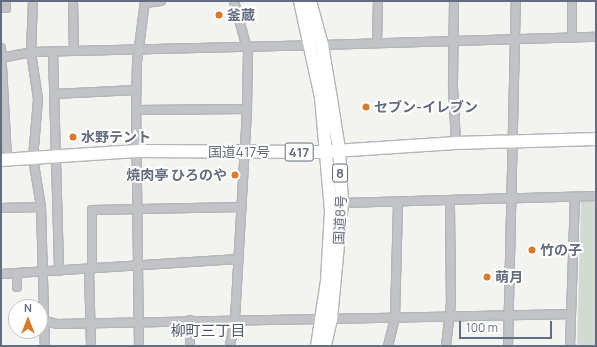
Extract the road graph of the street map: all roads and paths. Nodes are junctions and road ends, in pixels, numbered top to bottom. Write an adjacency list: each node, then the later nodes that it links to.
1 (6, 1): 13 (street)
2 (33, 1): 24 (street)
3 (73, 1): 23 (street)
4 (162, 1): 12 (street)
5 (234, 1): 20 (street)
6 (300, 1): 19 (highway, 国道8号 / 8)
7 (310, 1): 19 (highway, 国道8号 / 8)
8 (378, 1): 18 (street)
9 (454, 1): 17 (street)
10 (516, 1): 16 (street)
11 (572, 1): 14 (street)
12 (145, 2): 22 (street)
13 (1, 8)
14 (572, 36): 15 (street); 16 (street)
15 (596, 37)
16 (515, 38): 17 (street); 33 (street)
17 (453, 41): 18 (street); 34 (street)
18 (377, 42): 19 (street)
19 (316, 45): 20 (street); 35 (highway, 国道8号 / 8)
20 (246, 46): 22 (street); 30 (street)
21 (1, 48): 26 (street)
22 (138, 49): 23 (street); 28 (street)
23 (74, 51): 25 (street)
24 (31, 52): 25 (street); 26 (street); 39 (street)
25 (53, 52): 29 (street)
26 (1, 58): 27 (street)
27 (2, 81): 40 (street)
28 (136, 90): 29 (street); 31 (street)
29 (54, 94): 38 (street)
30 (247, 109): 31 (street); 37 (street)
31 (136, 110): 36 (street)
32 (596, 139): 33 (highway, 国道417号 / 417)
33 (512, 141): 34 (highway, 国道417号 / 417); 43 (street)
34 (456, 143): 35 (highway, 国道417号 / 417)
35 (333, 150): 37 (highway, 国道417号 / 417); 45 (highway, 国道8号 / 8); 65 (highway, 国道8号 / 8)
36 (137, 151): 37 (highway, 国道417号 / 417); 38 (highway, 国道417号 / 417); 50 (street)
37 (244, 153): 48 (street)
38 (56, 154): 39 (highway, 国道417号 / 417); 54 (street)
39 (33, 158): 40 (highway, 国道417号 / 417); 47 (street)
40 (4, 160)
41 (596, 196): 42 (street)
42 (575, 198): 43 (street); 60 (street)
43 (511, 199): 44 (street); 61 (street)
44 (450, 202): 46 (street); 63 (street)
45 (342, 203): 46 (street); 65 (highway, 国道8号 / 8)
46 (398, 203): 62 (street)
47 (41, 207): 49 (street); 55 (street)
48 (241, 207): 50 (street); 51 (street)
49 (1, 208)
50 (137, 209): 52 (street); 53 (street)
51 (239, 259): 52 (street); 64 (street)
52 (137, 265): 53 (street); 69 (street)
53 (91, 269): 54 (street); 68 (street)
54 (59, 271): 55 (street)
55 (44, 272): 56 (street); 59 (street)
56 (17, 273): 57 (street); 58 (street)
57 (1, 274)
58 (17, 287)
59 (45, 299)
60 (570, 314): 61 (street); 79 (street)
61 (509, 315): 63 (street); 78 (street)
62 (395, 318): 63 (street); 65 (street); 76 (street)
63 (449, 318): 77 (street)
64 (235, 319): 65 (street); 66 (street); 73 (street)
65 (326, 319): 74 (highway, 国道8号 / 8); 75 (highway, 国道8号 / 8)
66 (190, 320): 69 (street); 72 (street)
67 (48, 322): 68 (street)
68 (91, 322): 69 (street); 70 (street)
69 (139, 322): 71 (street)
70 (91, 346)
71 (139, 346)
72 (190, 346)
73 (230, 346)
74 (317, 346)
75 (325, 346)
76 (388, 346)
77 (446, 346)
78 (508, 346)
79 (570, 346)

